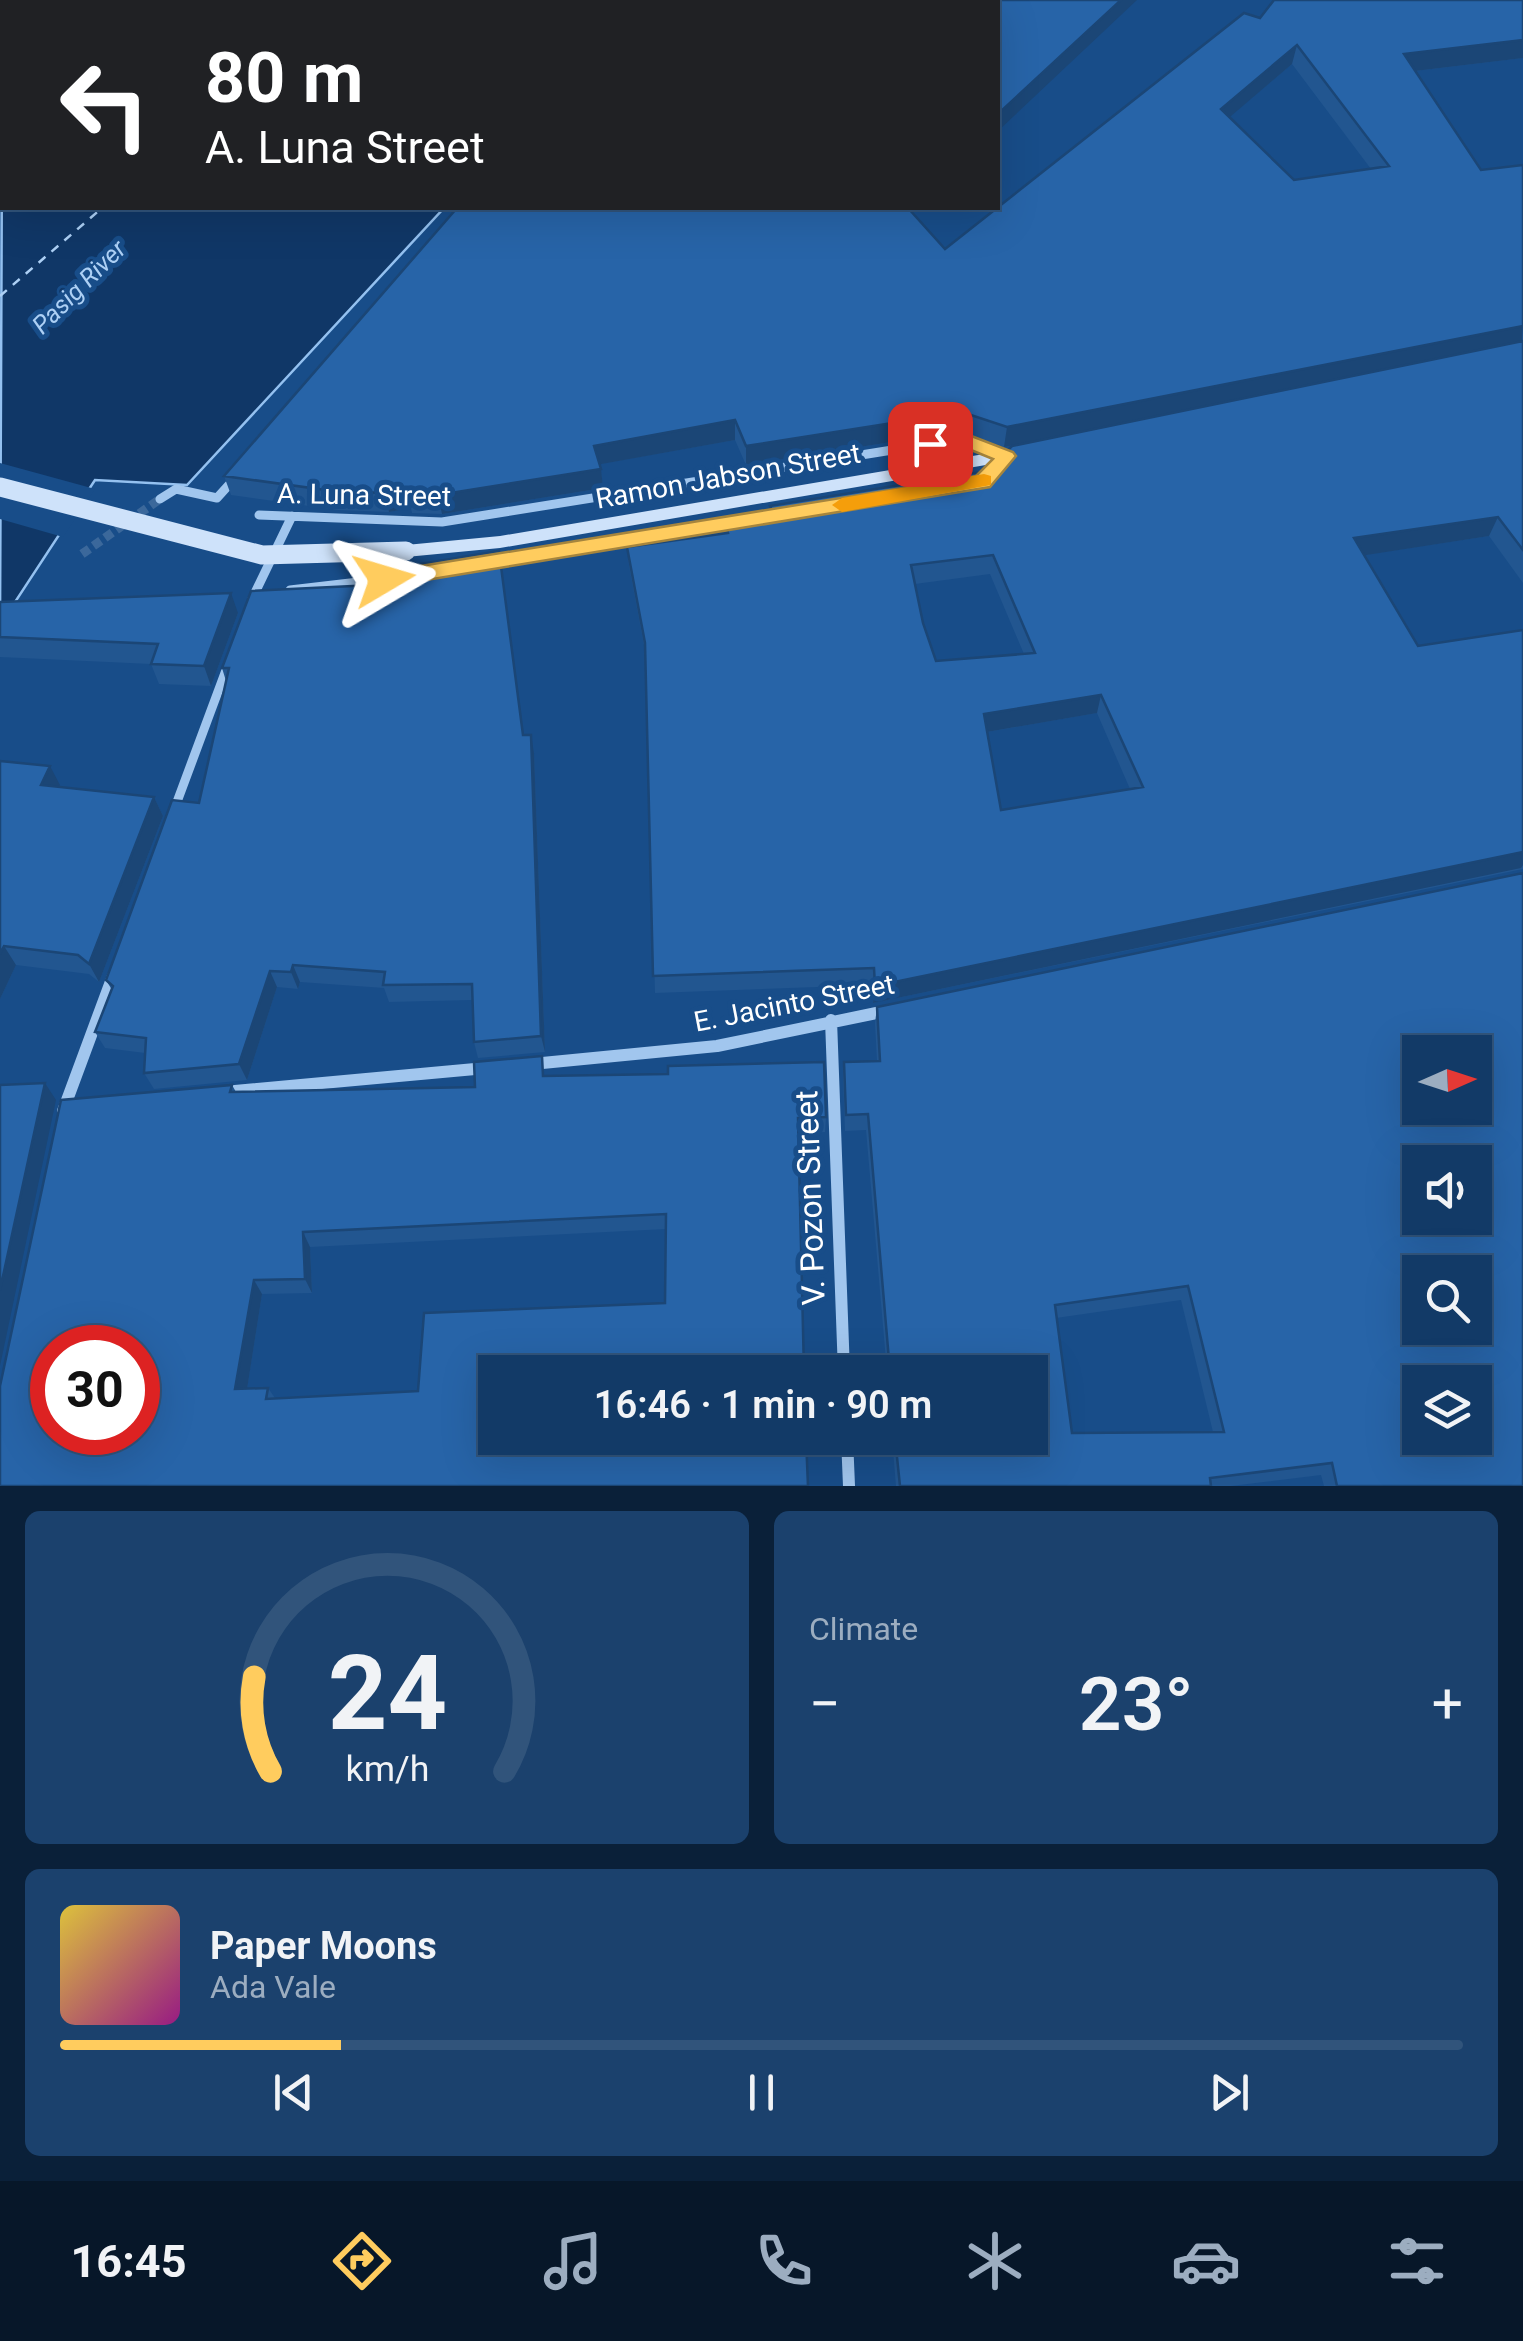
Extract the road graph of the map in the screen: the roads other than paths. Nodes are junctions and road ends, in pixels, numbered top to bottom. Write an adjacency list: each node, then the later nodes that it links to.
1 (1042, 449): 2 (main road, Ramon Jabson Street)
2 (1001, 463): 4 (main road, Ramon Jabson Street, bridge); 7 (street, A. Luna Street)
3 (242, 470): 5 (street)
4 (0, 488)
5 (160, 498)
6 (259, 515): 7 (street, A. Luna Street)
7 (292, 516): 11 (street)
8 (747, 521): 9 (street)
9 (474, 566)
10 (435, 572): 11 (street)
11 (254, 594): 12 (street)
12 (247, 612)
13 (234, 649): 14 (street)
14 (166, 832)
15 (118, 961): 22 (street)
16 (898, 1008): 17 (street, E. Jacinto Street)
17 (831, 1020): 18 (street, E. Jacinto Street); 24 (street, V. Pozon Street)
18 (510, 1066)
19 (491, 1068): 20 (street)
20 (204, 1094)
21 (80, 1106): 22 (street)
22 (64, 1107): 23 (street)
23 (60, 1126)
24 (843, 1355)
25 (848, 1455): 26 (street)
26 (849, 1486)

